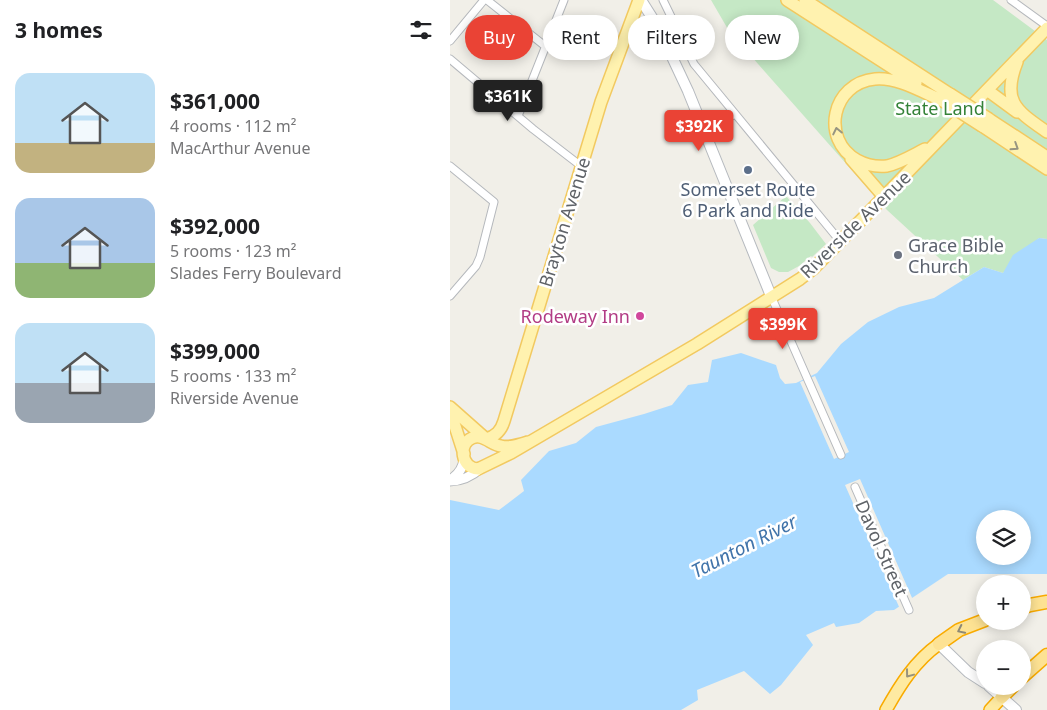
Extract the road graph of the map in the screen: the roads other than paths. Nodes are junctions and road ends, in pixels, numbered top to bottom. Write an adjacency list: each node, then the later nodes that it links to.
1 (485, 0): 10 (street); 11 (street)
2 (564, 0): 8 (street)
3 (640, 0): 21 (main road); 27 (main road, Brayton Avenue)
4 (663, 0): 17 (street)
5 (787, 0): 16 (main road)
6 (805, 0): 16 (main road)
7 (1011, 0): 9 (street)
8 (558, 15)
9 (1047, 27): 13 (main road, Riverside Avenue)
10 (450, 41)
11 (543, 44)
12 (543, 51): 18 (street)
13 (1020, 56): 15 (main road, Riverside Avenue); 20 (main road)
14 (450, 59): 18 (street)
15 (987, 90): 20 (main road); 23 (main road, Riverside Avenue)
16 (947, 97): 19 (main road, bridge); 24 (main road, one-way to 16)
17 (735, 114): 21 (street); 30 (street)
18 (518, 116): 27 (street)
19 (986, 123): 25 (main road); 28 (main road, one-way to 28)
20 (1037, 125): 22 (main road)
21 (704, 130): 32 (main road)
22 (1047, 132)
23 (934, 145): 24 (main road); 29 (main road, Riverside Avenue)
24 (844, 150): 29 (main road)
25 (1047, 157)
26 (450, 166): 31 (street)
27 (580, 166): 35 (main road, Brayton Avenue)
28 (1047, 169)
29 (884, 197): 30 (main road, Riverside Avenue)
30 (840, 241): 32 (main road, Riverside Avenue)
31 (450, 296)
32 (771, 296): 36 (main road, Riverside Avenue); 37 (street)
33 (450, 407): 35 (main road)
34 (450, 416): 38 (main road)
35 (486, 439): 36 (main road, Riverside Avenue); 38 (main road); 39 (main road)
36 (528, 442): 39 (main road, Riverside Avenue)
37 (841, 454)
38 (464, 456): 39 (main road); 40 (street)
39 (482, 467): 40 (street, Riverside Avenue)
40 (450, 481)
41 (855, 486): 44 (street, Davol Street)
42 (1047, 602): 43 (highway)
43 (1031, 605)
44 (909, 610)
45 (1047, 611): 46 (highway)
46 (1031, 612)
47 (976, 623): 48 (highway, one-way to 48)
48 (939, 644): 51 (main road); 54 (highway, one-way to 54)
49 (1047, 655): 50 (highway)
50 (1031, 668)
51 (976, 678)
52 (1000, 695): 53 (main road)
53 (1002, 697): 55 (highway); 56 (main road)
54 (886, 710)
55 (990, 710)
56 (1016, 710)

